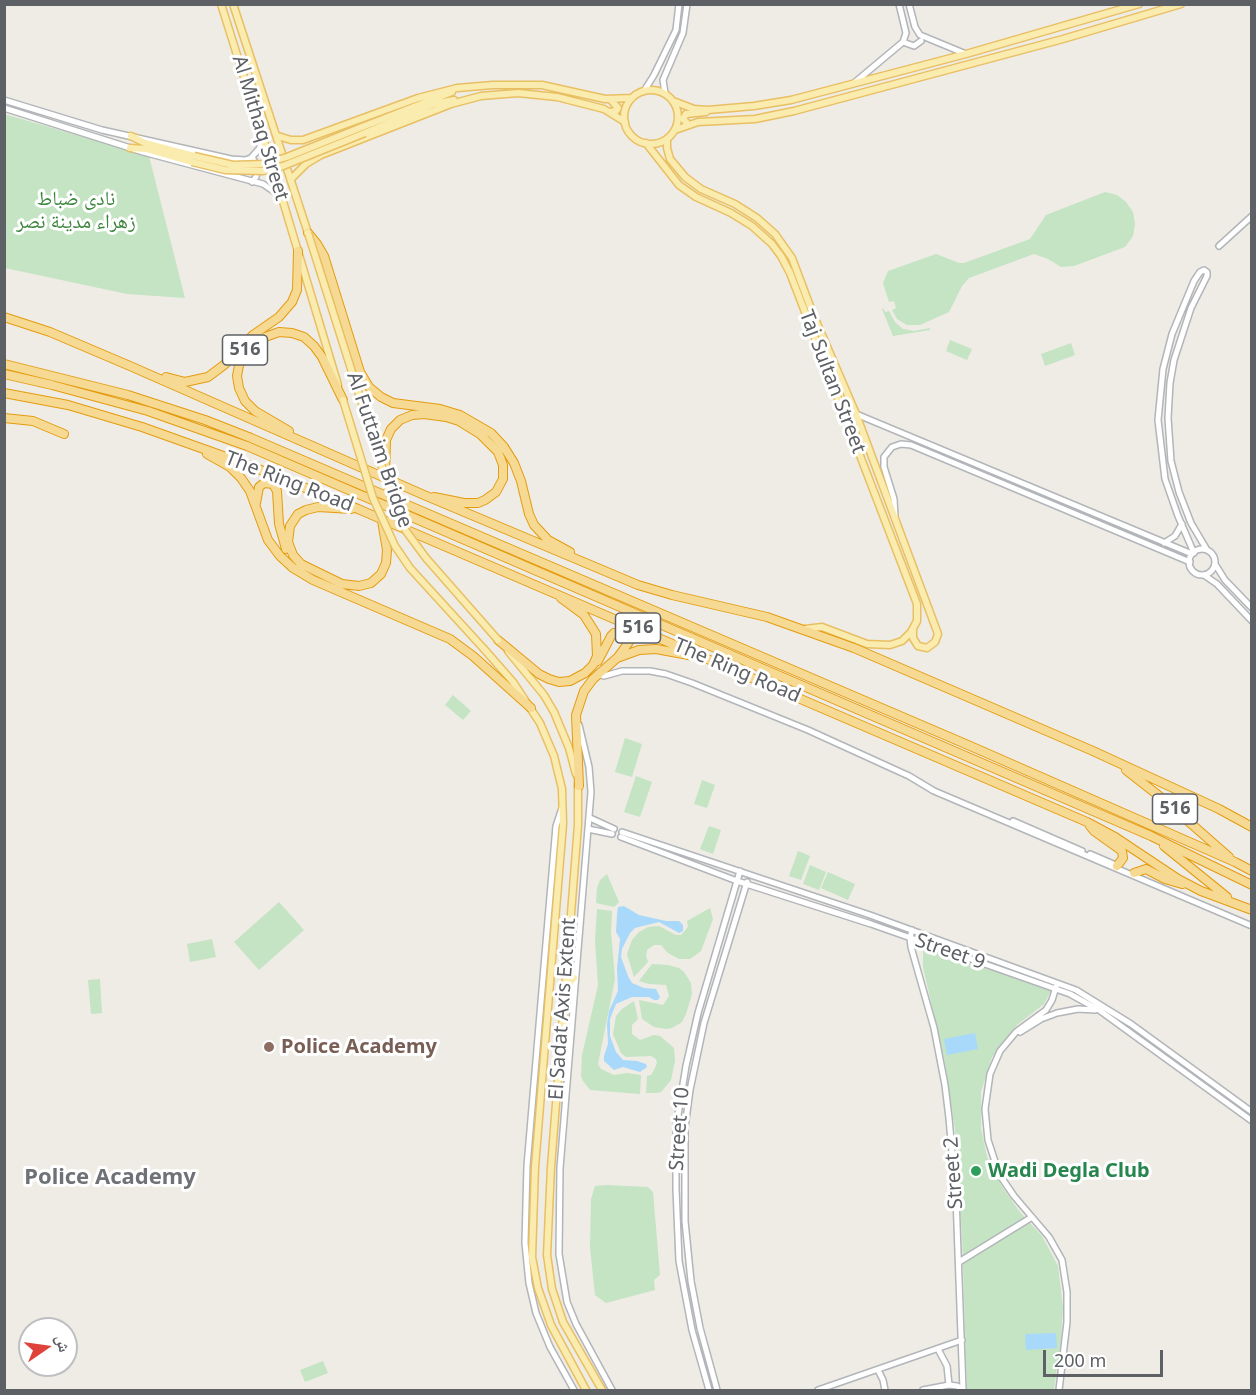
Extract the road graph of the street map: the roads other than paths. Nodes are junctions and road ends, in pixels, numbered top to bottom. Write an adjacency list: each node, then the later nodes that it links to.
1 (221, 4): 38 (main road, Al Mithaq Street)
2 (233, 4): 37 (main road, Al Mithaq Street)
3 (679, 4): 16 (street)
4 (687, 4): 17 (street)
5 (899, 4): 10 (street)
6 (909, 4): 9 (street)
7 (1139, 4): 15 (main road)
8 (1181, 4): 33 (main road)
9 (912, 16): 10 (street); 11 (street)
10 (902, 18): 13 (street)
11 (914, 25): 12 (street); 14 (street)
12 (921, 41): 13 (street); 14 (street)
13 (903, 42): 18 (street)
14 (934, 42): 15 (street)
15 (966, 54): 18 (main road)
16 (662, 59): 17 (street); 20 (street)
17 (670, 63): 21 (street)
18 (854, 83): 28 (main road)
19 (457, 88): 23 (main road); 34 (main road); 40 (main road)
20 (644, 91): 21 (main road); 22 (main road)
21 (664, 93): 26 (main road)
22 (632, 98): 23 (main road); 32 (main road)
23 (610, 99): 29 (main road)
24 (4, 100): 30 (street)
25 (461, 100): 29 (main road); 34 (main road); 47 (main road)
26 (673, 101): 28 (main road); 35 (main road)
27 (4, 108): 31 (street)
28 (716, 110): 33 (main road)
29 (609, 112): 32 (main road)
30 (48, 114): 31 (street); 36 (street)
31 (46, 121): 42 (street)
32 (625, 122): 41 (main road)
33 (688, 124): 35 (main road)
34 (363, 130): 46 (main road, bridge)
35 (675, 130): 39 (main road)
36 (131, 136): 45 (street); 46 (main road)
37 (278, 136): 40 (main road); 48 (main road, Al Mithaq Street)
38 (264, 138): 45 (street); 50 (main road, Al Mithaq Street)
39 (667, 139): 41 (main road); 43 (main road)
40 (303, 140): 47 (main road)
41 (646, 143): 44 (main road, Taj Sultan Street)
42 (130, 148): 46 (main road); 49 (street)
43 (667, 150): 44 (main road); 61 (main road, Taj Sultan Street)
44 (656, 155): 84 (main road, Taj Sultan Street)
45 (252, 157): 49 (street)
46 (193, 159)
47 (311, 161): 48 (main road)
48 (291, 179): 52 (main road, Al Mithaq Street)
49 (252, 182): 50 (street)
50 (282, 198): 54 (main road, Al Mithaq Street)
51 (1251, 216): 53 (street)
52 (308, 233): 66 (main road, Al Futtaim Bridge, bridge); 79 (highway, 516)
53 (1219, 246)
54 (298, 252): 57 (highway, 516); 60 (main road, Al Futtaim Bridge)
55 (4, 317): 57 (highway, The Ring Road / 516)
56 (4, 364): 104 (highway, The Ring Road / 516)
57 (130, 366): 65 (highway, The Ring Road / 516)
58 (4, 374): 102 (highway, The Ring Road / 516)
59 (4, 393): 64 (highway, The Ring Road / 516)
60 (343, 400): 65 (highway, 516); 71 (main road, Al Futtaim Bridge, bridge)
61 (856, 414): 70 (main road, Taj Sultan Street); 73 (street)
62 (4, 418): 63 (highway)
63 (64, 434)
64 (199, 447): 68 (highway, 516); 69 (highway, The Ring Road / 516)
65 (315, 448): 67 (highway, The Ring Road / 516)
66 (385, 475): 67 (highway, 516); 86 (main road, Al Futtaim Bridge, bridge)
67 (424, 495): 79 (highway, The Ring Road / 516)
68 (256, 507): 76 (highway); 93 (highway, 516)
69 (358, 509): 76 (highway, 516); 81 (highway, The Ring Road / 516)
70 (895, 519): 77 (street); 84 (main road, Taj Sultan Street)
71 (382, 521): 76 (highway); 87 (main road, Al Futtaim Bridge, bridge)
72 (1182, 524): 73 (street); 74 (street); 75 (street)
73 (1164, 543): 75 (street)
74 (1207, 550): 75 (street); 78 (street)
75 (1193, 553): 77 (street)
76 (295, 559)
77 (1190, 562): 80 (street)
78 (1215, 564): 80 (street); 82 (street)
79 (597, 568): 85 (highway, The Ring Road / 516)
80 (1204, 575): 83 (street)
81 (554, 592): 89 (highway, The Ring Road / 516); 90 (highway, 516)
82 (1251, 608)
83 (1251, 621)
84 (914, 628): 85 (main road)
85 (805, 629): 94 (highway, The Ring Road / 516)
86 (498, 639): 90 (highway); 95 (main road, El Sadat Axis Extent)
87 (484, 649): 93 (main road, El Sadat Axis Extent)
88 (616, 658): 89 (highway, 516); 90 (highway); 91 (highway, 516)
89 (710, 659): 98 (highway, The Ring Road / 516)
90 (593, 665)
91 (597, 674): 92 (highway, 516); 101 (street)
92 (579, 705): 95 (highway, 516); 97 (street)
93 (531, 708): 96 (main road, El Sadat Axis Extent)
94 (1113, 760): 99 (highway, The Ring Road / 516); 104 (highway, 516)
95 (579, 786): 130 (main road, El Sadat Axis Extent)
96 (563, 807): 147 (street); 148 (main road, El Sadat Axis Extent)
97 (590, 818): 100 (street); 100 (street)
98 (1088, 822): 105 (highway); 115 (highway, The Ring Road / 516)
99 (1251, 827)
100 (588, 830): 128 (street)
101 (1033, 832): 105 (street); 113 (street)
102 (1151, 836): 114 (highway, The Ring Road / 516); 116 (highway, 516)
103 (705, 859): 106 (street); 106 (street, Street 9); 107 (street, Street 9)
104 (1234, 862): 108 (highway, The Ring Road / 516)
105 (1117, 866): 109 (street)
106 (703, 868): 111 (street, Street 9)
107 (740, 871): 110 (street, Street 9); 111 (street, Street 10)
108 (1251, 871)
109 (1134, 873): 113 (street); 115 (highway)
110 (750, 875): 112 (street, Street 10); 118 (street, Street 9)
111 (737, 881): 112 (street, Street 9); 151 (street, Street 10)
112 (747, 884): 119 (street, Street 9); 152 (street, Street 10)
113 (1157, 885): 120 (street)
114 (1251, 885)
115 (1192, 886): 116 (highway, The Ring Road / 516)
116 (1240, 905): 117 (highway, The Ring Road / 516)
117 (1251, 910)
118 (870, 915): 119 (street); 121 (street, Street 9)
119 (868, 923): 123 (street, Street 9)
120 (1251, 926)
121 (912, 930): 122 (street, Street 9); 123 (street, Street 2)
122 (922, 934): 124 (street, Street 9); 125 (street, Street 2)
123 (910, 938): 125 (street, Street 9); 127 (street, Street 2)
124 (940, 940): 126 (street); 129 (street, Street 9)
125 (920, 941): 126 (street, Street 9); 127 (street, Street 2)
126 (938, 947): 129 (street, Street 9)
127 (916, 959): 142 (street, Street 2)
128 (574, 978): 130 (main road); 140 (street)
129 (1057, 985): 131 (street, Street 9); 132 (street, Street 9); 134 (street, Street 2)
130 (565, 987): 139 (main road, El Sadat Axis Extent)
131 (1099, 1010): 133 (street, Street 9); 134 (street, Street 2)
132 (1131, 1024): 133 (street); 135 (street, Street 9)
133 (1127, 1030): 136 (street, Street 9)
134 (1007, 1042): 141 (street, Street 2)
135 (1198, 1072): 136 (street); 137 (street, Street 9)
136 (1194, 1078): 138 (street, Street 9)
137 (1251, 1112)
138 (1251, 1121)
139 (551, 1167): 140 (main road); 149 (main road, El Sadat Axis Extent)
140 (560, 1168): 150 (street)
141 (1032, 1218): 142 (street); 157 (street, Street 2)
142 (959, 1262): 143 (street, Street 2)
143 (962, 1340): 144 (street); 156 (street, Street 2)
144 (938, 1349): 145 (street); 146 (street)
145 (878, 1370): 153 (street); 154 (street)
146 (949, 1385): 155 (street); 156 (street)
147 (574, 1390)
148 (586, 1390)
149 (602, 1390)
150 (612, 1390)
151 (709, 1390)
152 (717, 1390)
153 (818, 1390)
154 (885, 1390)
155 (923, 1390)
156 (963, 1390)
157 (1059, 1390)

